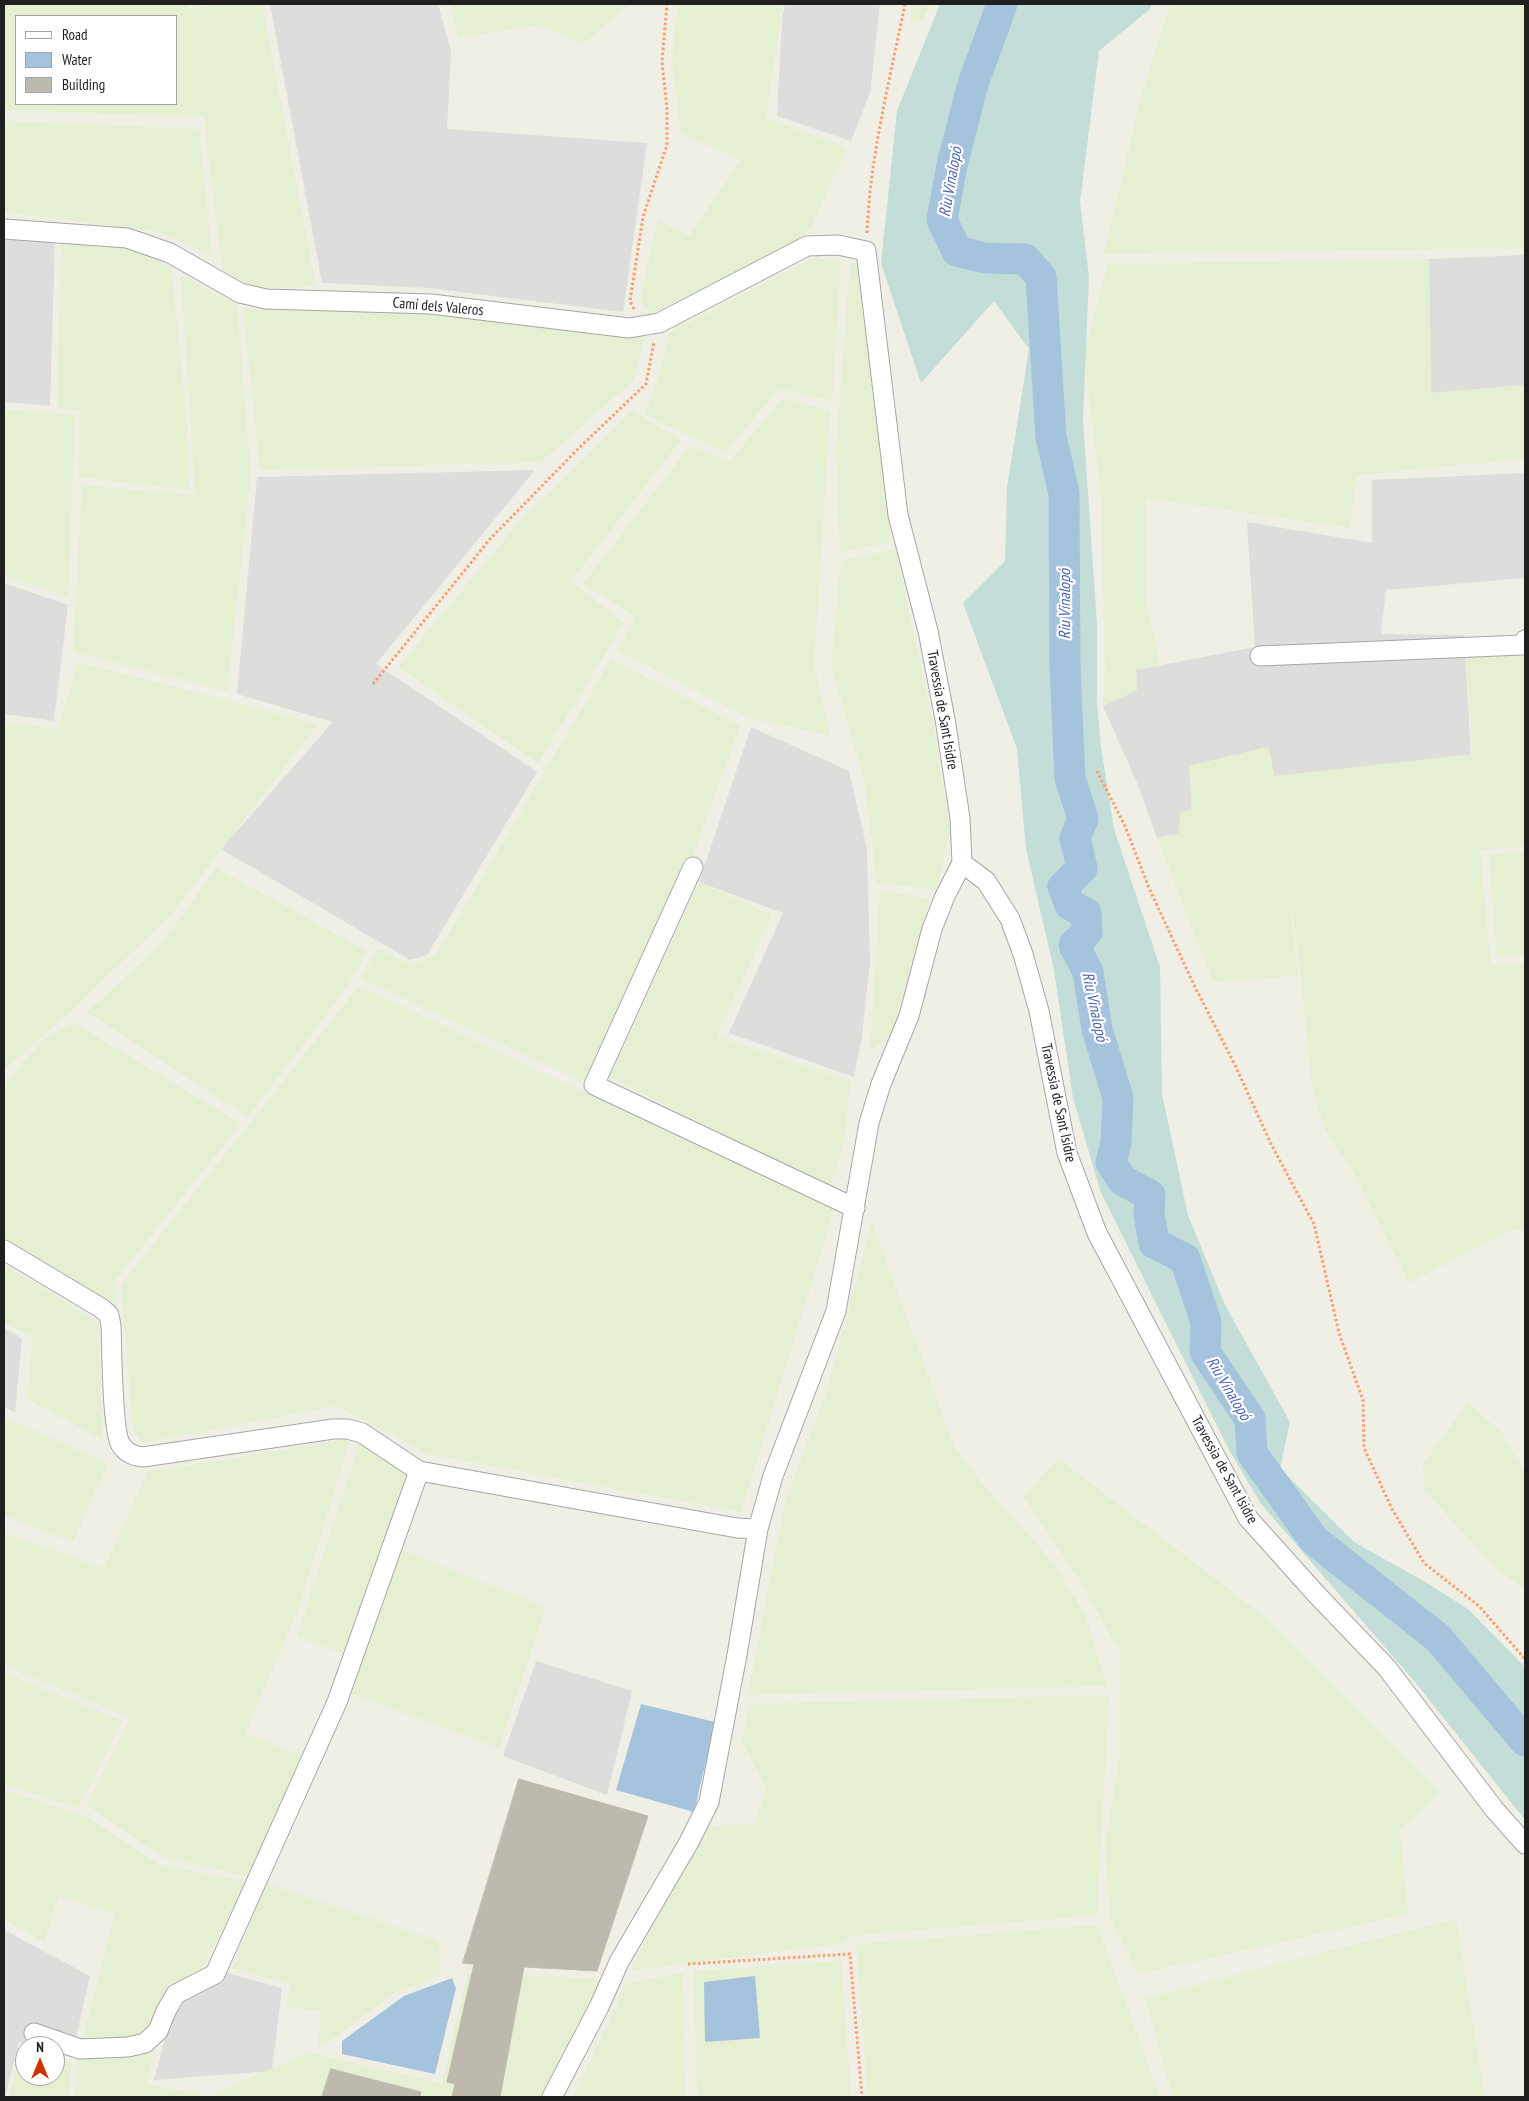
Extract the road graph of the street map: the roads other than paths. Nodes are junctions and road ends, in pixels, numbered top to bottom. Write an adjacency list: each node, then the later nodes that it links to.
1 (4, 228): 2 (street, Camí dels Valeros)
2 (866, 251): 5 (street, Travessia de Sant Isidre)
3 (1525, 640): 4 (street)
4 (1260, 656)
5 (962, 863): 7 (street); 11 (street, Travessia de Sant Isidre)
6 (693, 868): 7 (street)
7 (855, 1208): 10 (street)
8 (4, 1250): 9 (street)
9 (419, 1472): 10 (street); 12 (street)
10 (758, 1529): 13 (street)
11 (1525, 1844)
12 (34, 2033)
13 (552, 2097)

